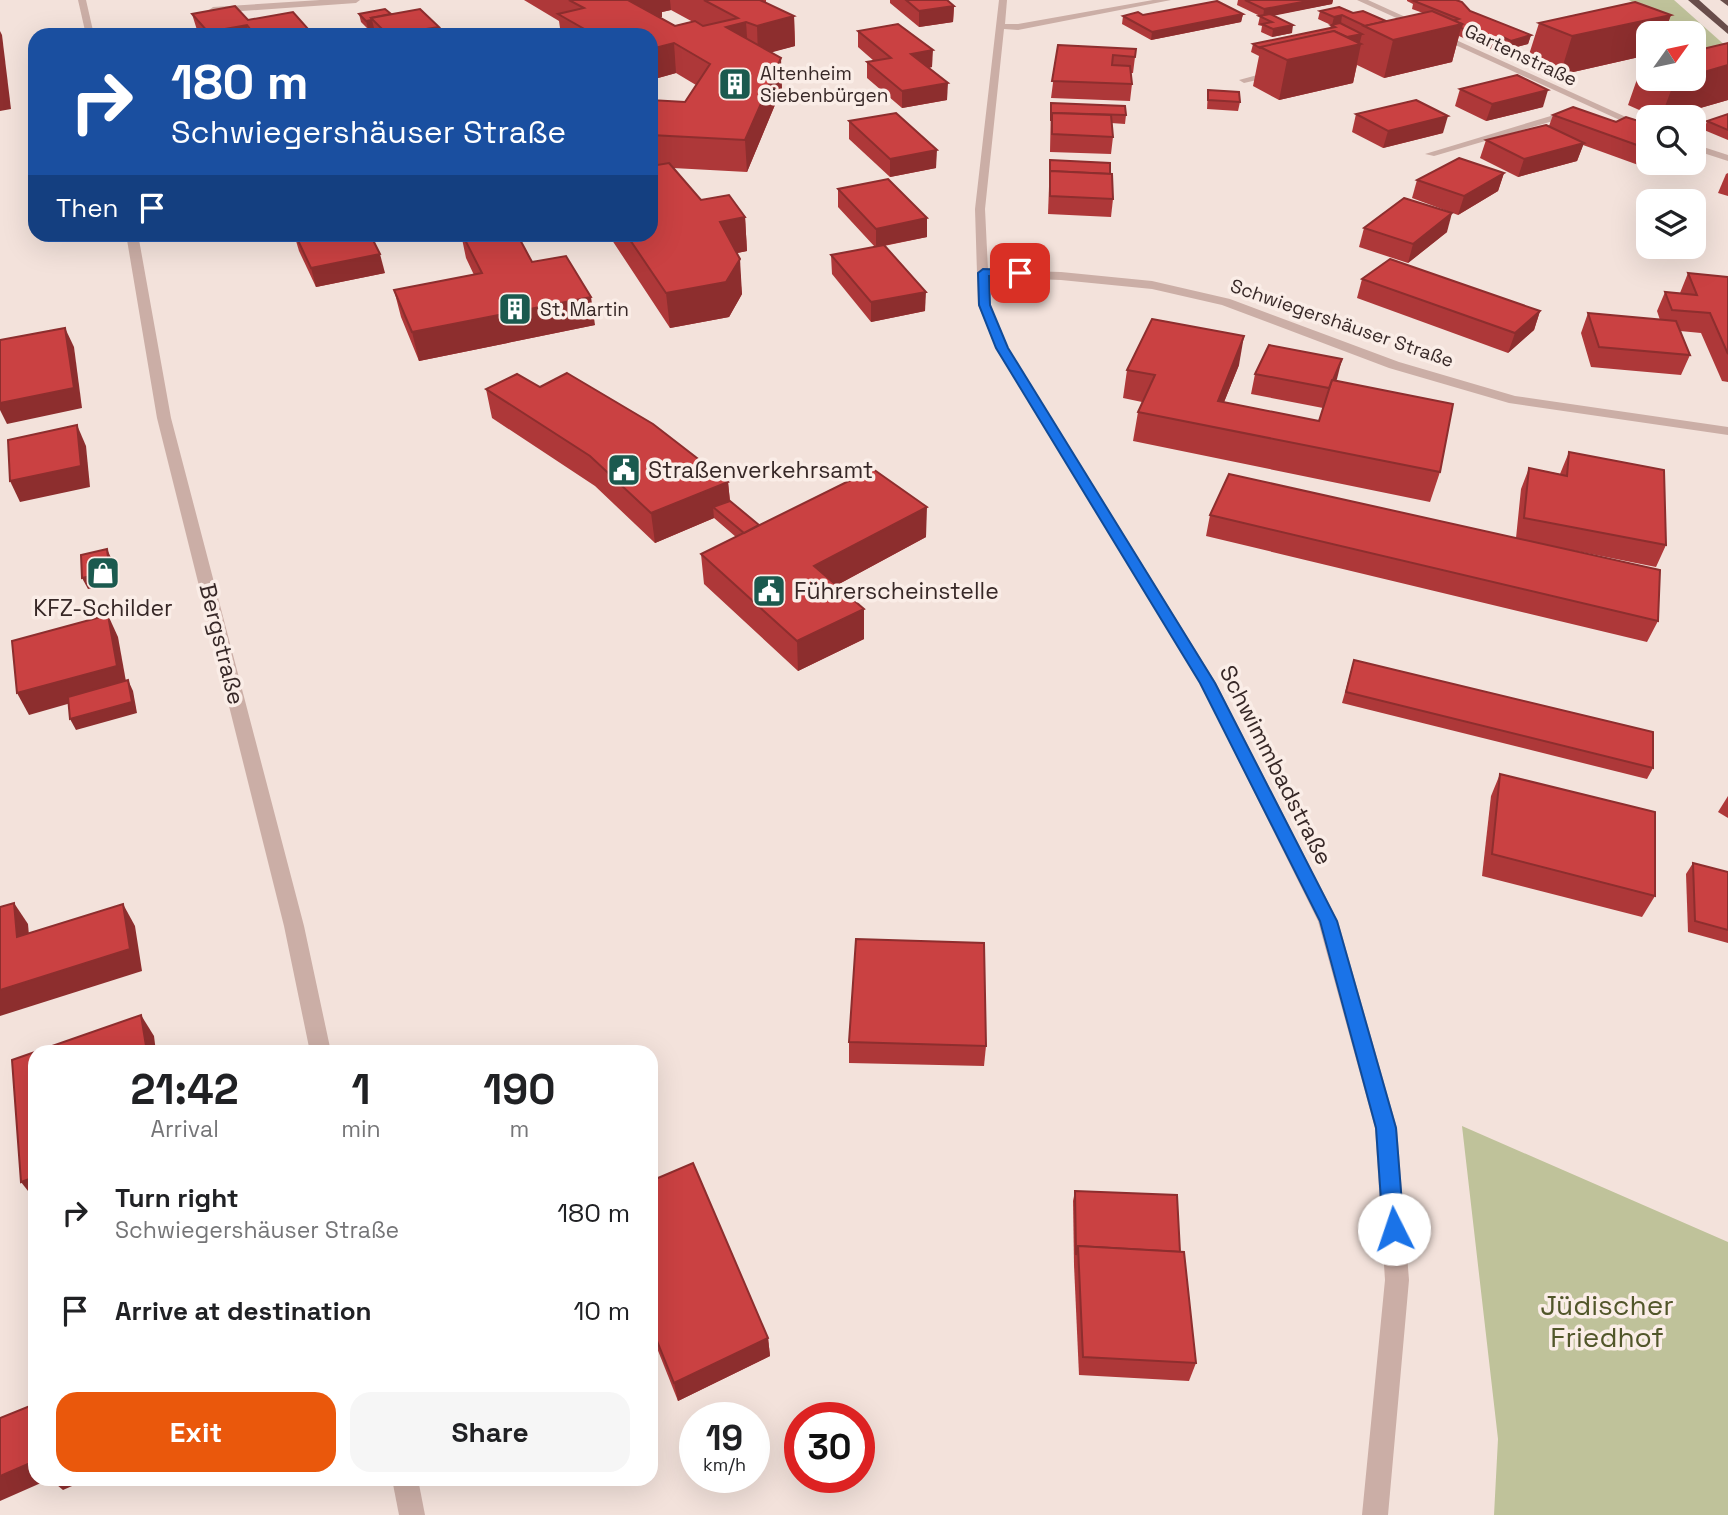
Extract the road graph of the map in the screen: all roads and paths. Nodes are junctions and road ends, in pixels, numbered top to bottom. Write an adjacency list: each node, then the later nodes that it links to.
1 (82, 0): 9 (street)
2 (356, 0): 7 (street)
3 (1003, 0): 8 (street, Schwimmbadstraße)
4 (1167, 0): 8 (street)
5 (1361, 0): 11 (street, Gartenstraße)
6 (1693, 0): 10 (highway)
7 (213, 10)
8 (1000, 26): 21 (street, Schwimmbadstraße)
9 (88, 28)
10 (1728, 31)
11 (1436, 35): 12 (street, Gartenstraße); 15 (street, Gartenstraße)
12 (1424, 38)
13 (1283, 71): 14 (street)
14 (1244, 80)
15 (1592, 106): 16 (street, Gartenstraße); 18 (street, Gartenstraße)
16 (1636, 125)
17 (1706, 151): 19 (street)
18 (1430, 154)
19 (1728, 158)
20 (133, 242): 23 (street, Bergstraße)
21 (983, 273): 22 (street, Schwiegershäuser Straße); 26 (street, Schwimmbadstraße)
22 (1728, 431)
23 (320, 1045)
24 (406, 1486): 25 (street)
25 (412, 1515)
26 (1375, 1515)

